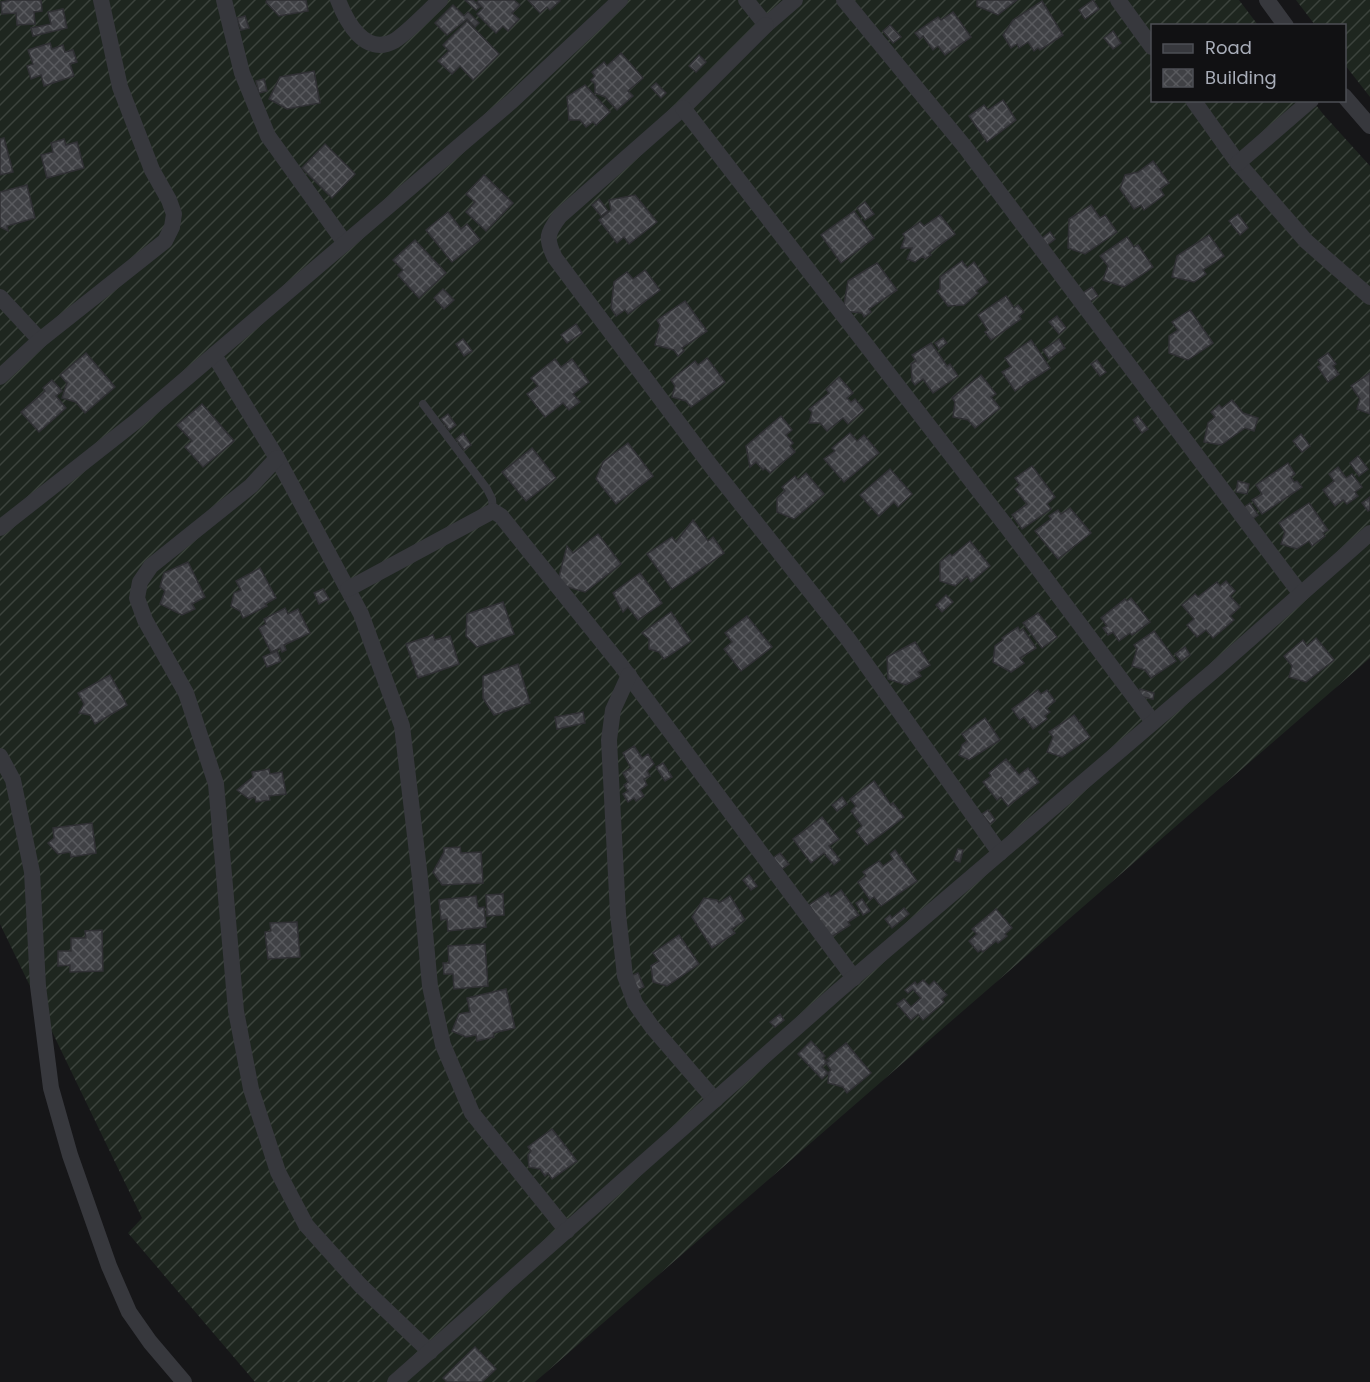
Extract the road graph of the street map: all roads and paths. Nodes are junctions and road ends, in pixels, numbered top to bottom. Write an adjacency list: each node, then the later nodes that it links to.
1 (101, 0): 23 (street)
2 (224, 0): 20 (street)
3 (338, 0): 4 (street)
4 (440, 0)
5 (620, 0): 20 (street)
6 (746, 0): 12 (street)
7 (795, 0): 12 (street)
8 (844, 0): 32 (street)
9 (1118, 0): 13 (street)
10 (1267, 0): 11 (street)
11 (1285, 24)
12 (766, 25): 17 (street)
13 (1151, 46)
14 (1346, 98): 18 (street)
15 (1194, 102): 19 (street)
16 (1309, 102): 19 (street)
17 (683, 108): 34 (street); 36 (street)
18 (1370, 126)
19 (1238, 163): 22 (street)
20 (345, 243): 24 (street)
21 (0, 297): 23 (street)
22 (1370, 297)
23 (40, 340): 25 (street)
24 (214, 355): 27 (street); 29 (street)
25 (0, 377)
26 (423, 404): 28 (lane)
27 (277, 458): 31 (street); 40 (street)
28 (493, 511): 31 (street); 33 (street)
29 (0, 528)
30 (1370, 533): 32 (street)
31 (348, 589): 39 (street)
32 (1300, 593): 34 (street)
33 (629, 675): 37 (street); 38 (street)
34 (1153, 722): 36 (street)
35 (0, 756): 41 (street)
36 (1000, 853): 37 (street)
37 (854, 978): 38 (street)
38 (715, 1101): 39 (street)
39 (567, 1231): 40 (street)
40 (430, 1352): 42 (street)
41 (184, 1382)
42 (395, 1382)

